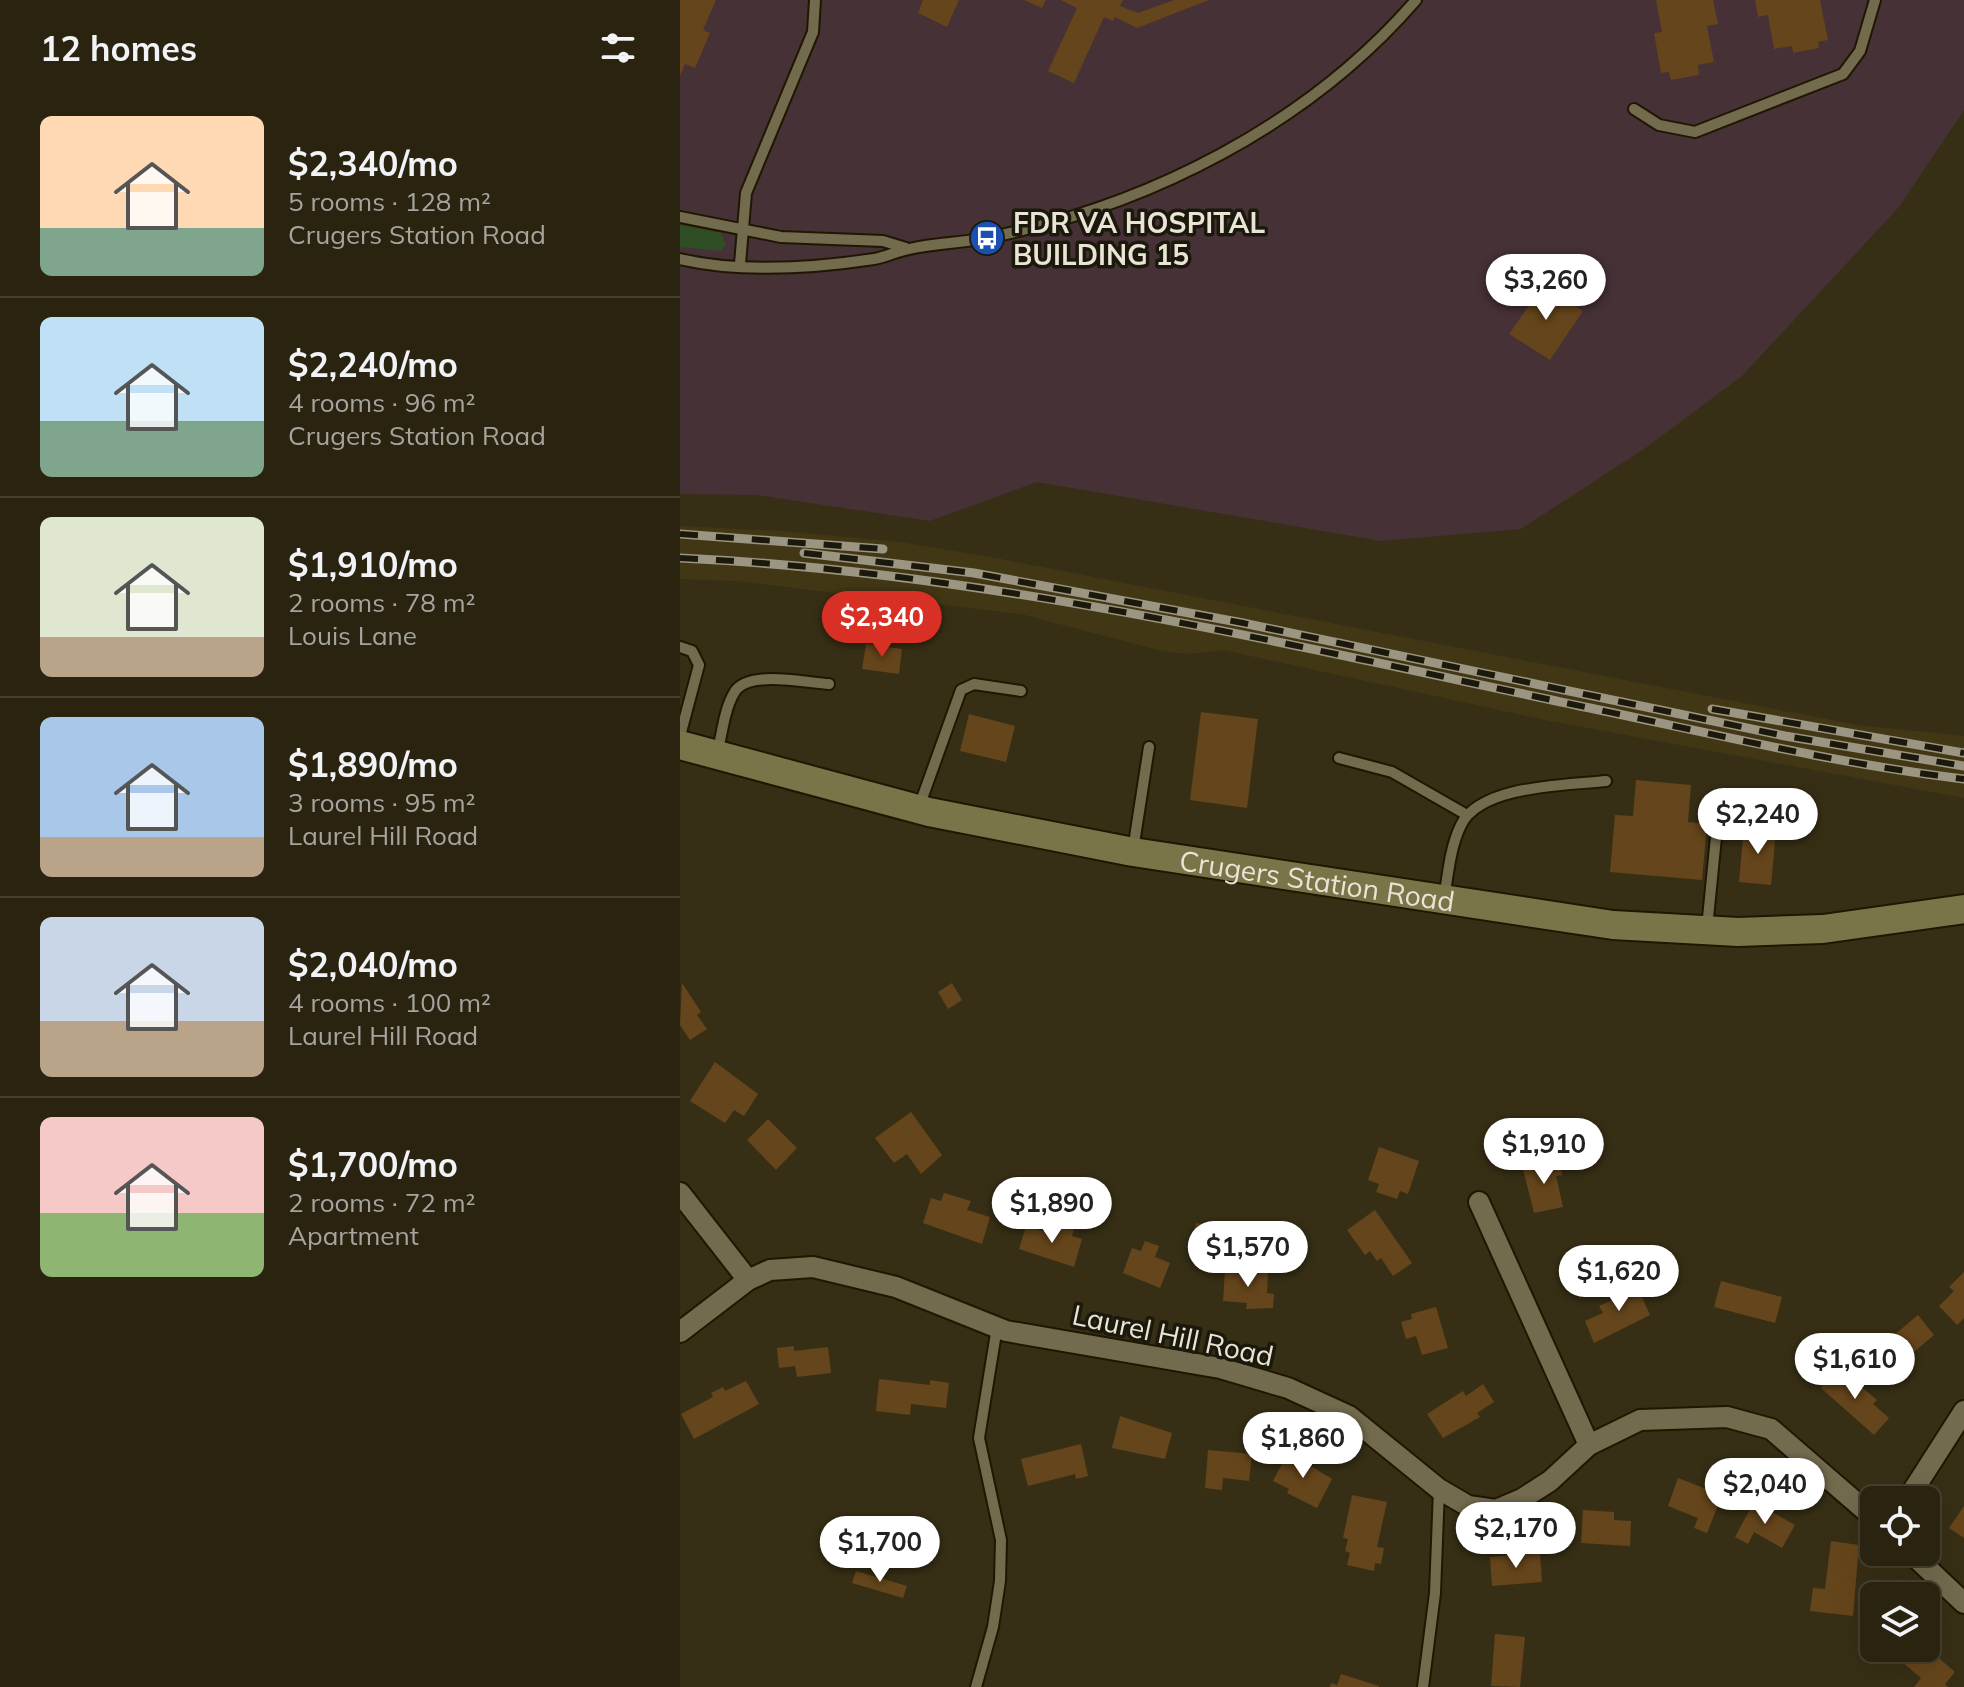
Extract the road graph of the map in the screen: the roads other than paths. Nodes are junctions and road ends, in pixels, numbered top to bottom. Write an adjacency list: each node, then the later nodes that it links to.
1 (815, 0): 6 (lane)
2 (1416, 0): 7 (lane)
3 (1875, 0): 4 (lane)
4 (1634, 109)
5 (680, 217): 6 (lane)
6 (743, 231): 7 (lane); 9 (lane)
7 (908, 249): 9 (lane)
8 (680, 259): 9 (lane)
9 (740, 264)
10 (680, 647): 13 (lane)
11 (829, 684): 16 (lane)
12 (1021, 691): 20 (lane)
13 (680, 736)
14 (680, 745): 16 (street, Crugers Station Road)
15 (1149, 747): 22 (lane)
16 (716, 755): 20 (street, Crugers Station Road)
17 (1339, 758): 21 (lane)
18 (1606, 781): 21 (lane)
19 (1719, 807): 25 (lane)
20 (918, 809): 22 (street, Crugers Station Road)
21 (1467, 815): 23 (lane)
22 (1133, 852): 23 (street, Crugers Station Road)
23 (1444, 900): 25 (street, Crugers Station Road)
24 (1964, 909): 25 (street, Crugers Station Road)
25 (1707, 930)
26 (680, 1193): 28 (street)
27 (1479, 1202): 32 (street)
28 (748, 1280): 29 (street, Laurel Hill Road); 30 (street, Laurel Hill Road)
29 (997, 1327): 34 (street, Laurel Hill Road); 38 (lane)
30 (680, 1332)
31 (1964, 1411): 33 (street)
32 (1589, 1445): 34 (street, Laurel Hill Road); 35 (street, Laurel Hill Road)
33 (1916, 1486)
34 (1439, 1489): 39 (lane)
35 (1860, 1506)
36 (1925, 1566): 37 (street)
37 (1964, 1603)
38 (976, 1687)
39 (1423, 1687)

